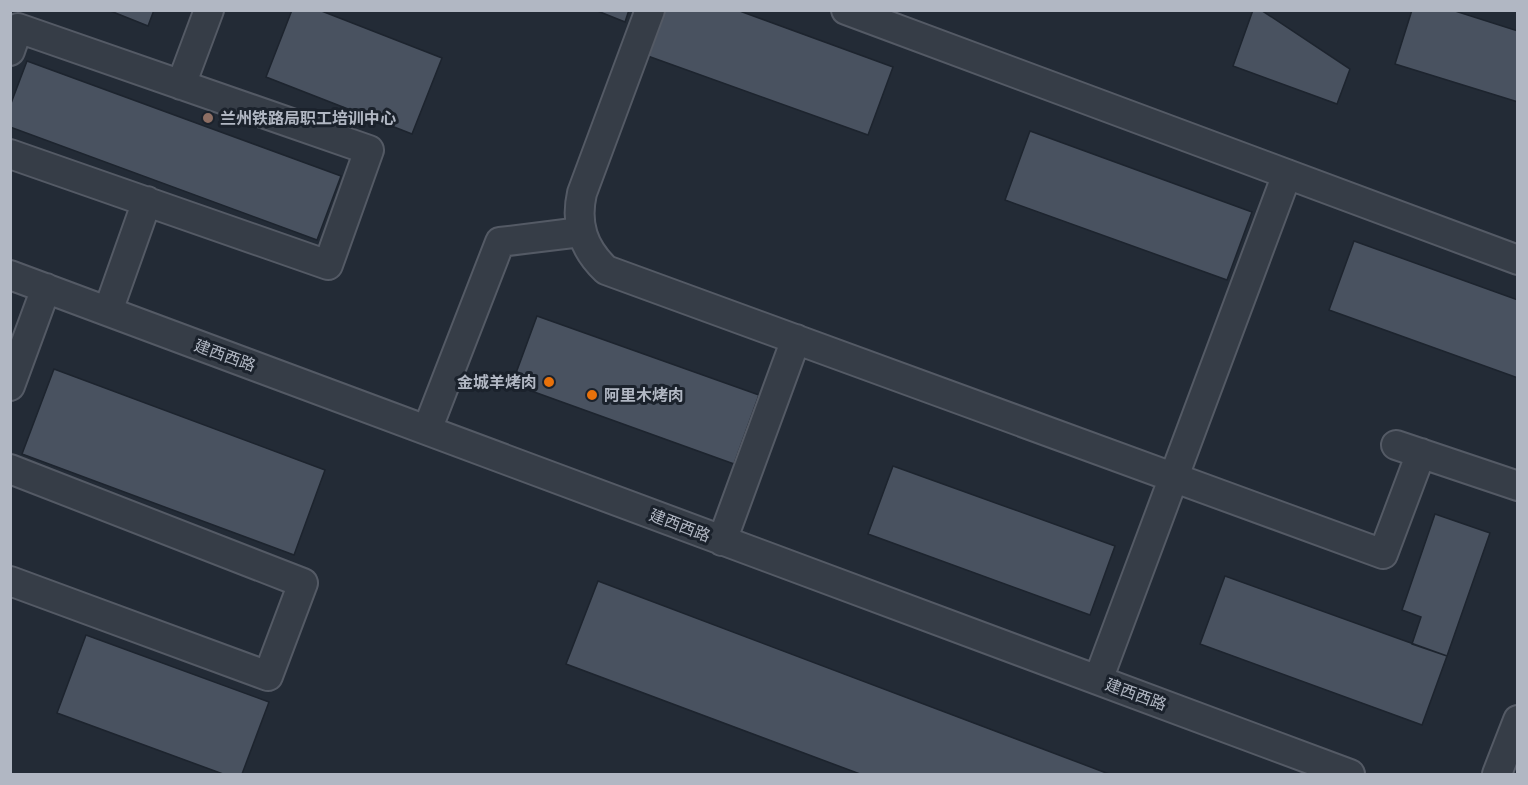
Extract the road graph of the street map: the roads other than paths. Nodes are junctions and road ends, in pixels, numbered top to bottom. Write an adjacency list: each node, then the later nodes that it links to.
1 (209, 10): 5 (street)
2 (650, 10): 9 (street)
3 (846, 10): 7 (street)
4 (10, 51): 5 (street)
5 (181, 85): 8 (street)
6 (10, 154): 8 (street)
7 (1287, 174): 10 (street); 18 (street)
8 (147, 201): 13 (street)
9 (581, 232): 14 (street); 16 (street)
10 (1518, 260)
11 (10, 275): 12 (street, 建西西路)
12 (46, 288): 13 (street, 建西西路); 15 (street)
13 (108, 312): 16 (street, 建西西路)
14 (796, 339): 18 (street); 20 (street)
15 (10, 386)
16 (427, 430): 20 (street, 建西西路)
17 (10, 469): 21 (street)
18 (1173, 478): 19 (street); 22 (street)
19 (1518, 486)
20 (722, 541): 22 (street, 建西西路)
21 (10, 581)
22 (1098, 680): 24 (street, 建西西路)
23 (1518, 720): 25 (street)
24 (1350, 774)
25 (1497, 774)

